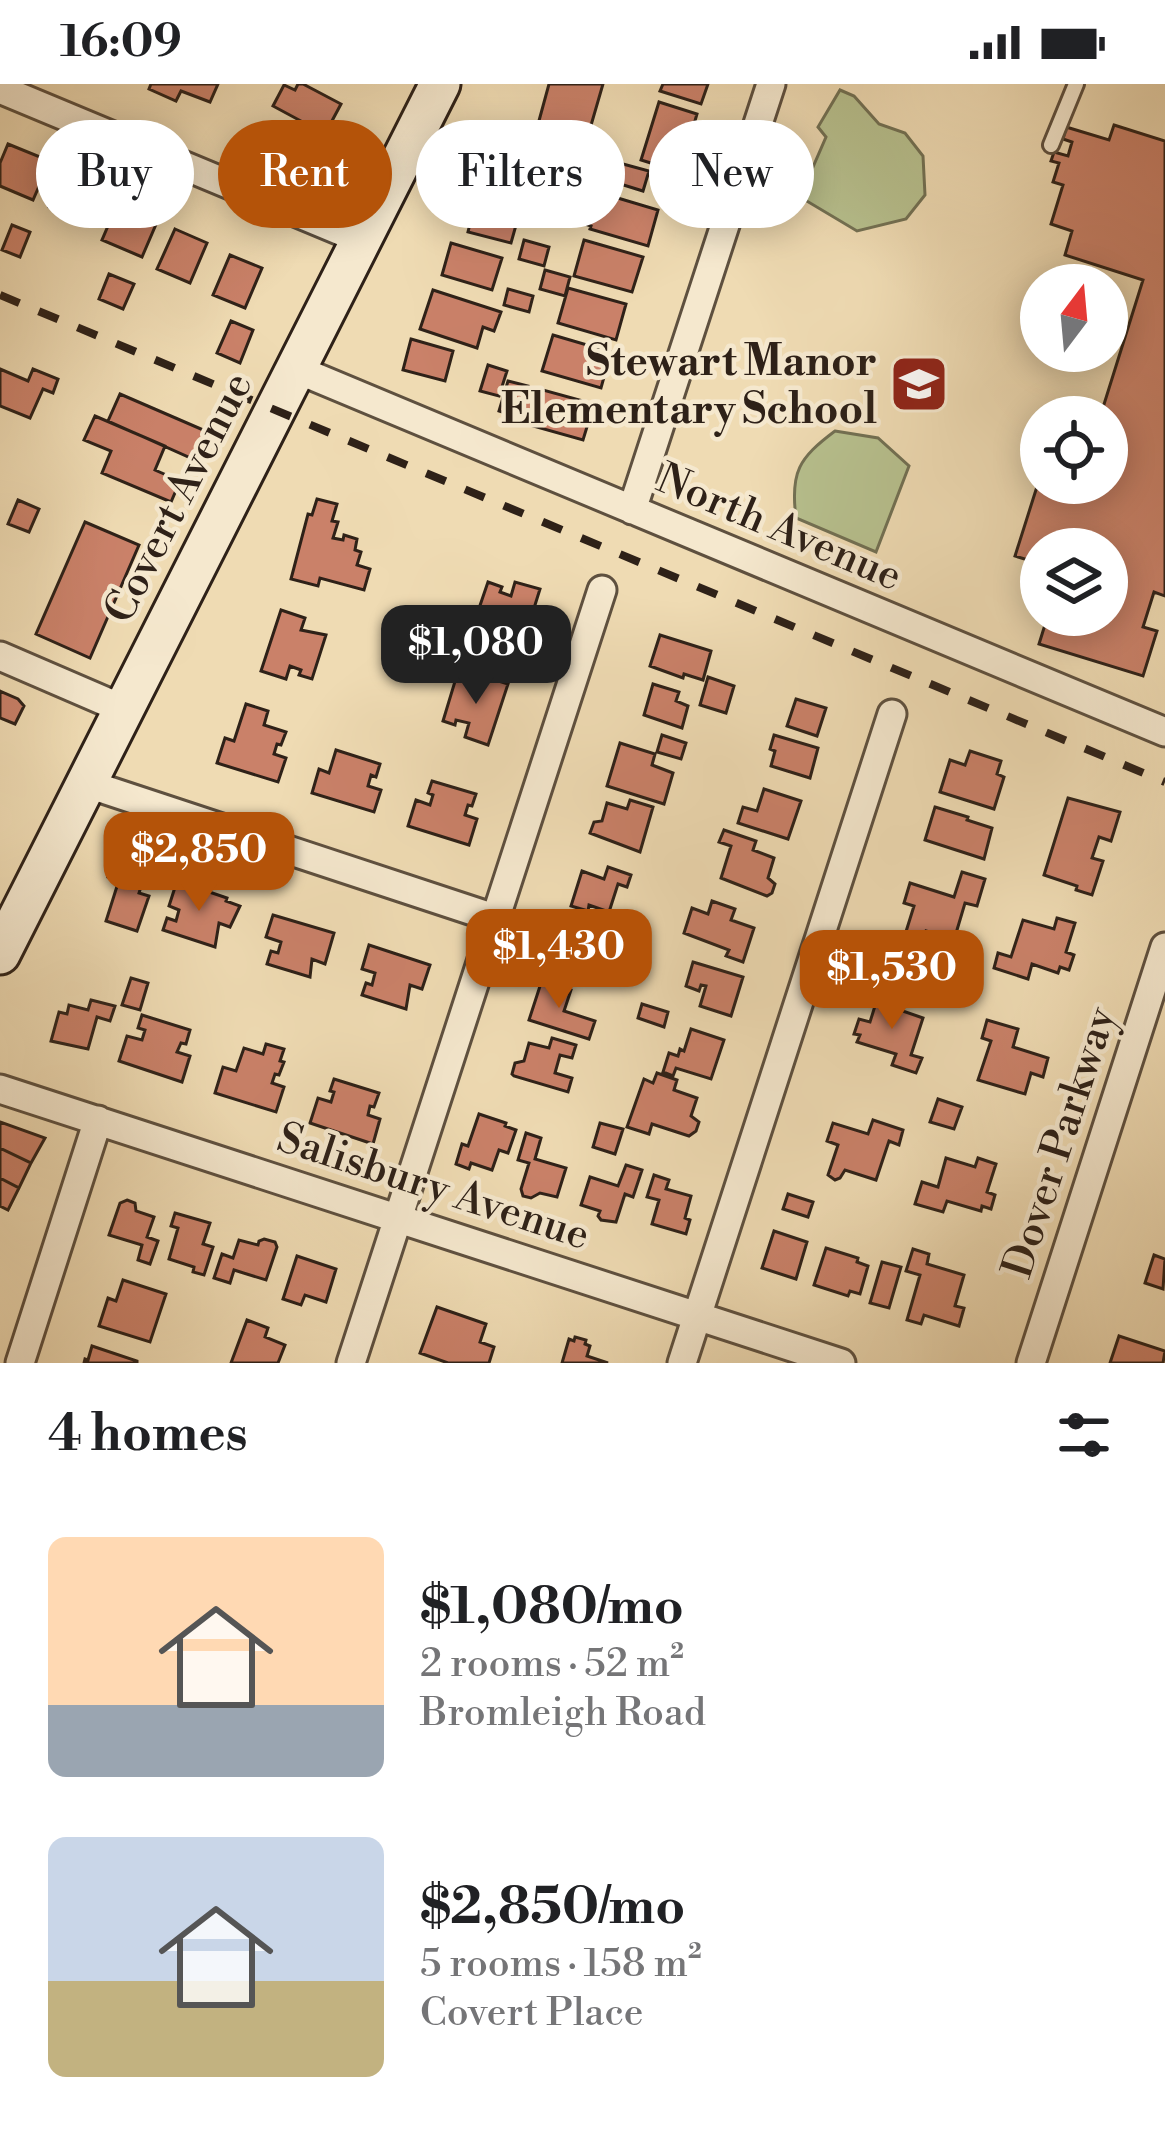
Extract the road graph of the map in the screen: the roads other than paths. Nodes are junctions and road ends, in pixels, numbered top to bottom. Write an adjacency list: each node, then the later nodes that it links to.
1 (440, 84): 6 (main road, Covert Avenue)
2 (771, 84): 8 (street)
3 (1076, 84): 5 (lane)
4 (0, 88): 6 (street)
5 (1051, 145)
6 (360, 239): 7 (main road, Covert Avenue)
7 (296, 369): 8 (street, North Avenue); 11 (main road, Covert Avenue)
8 (632, 510): 13 (street, North Avenue)
9 (602, 590): 15 (street)
10 (0, 656): 11 (street)
11 (123, 709): 14 (main road, Covert Avenue)
12 (892, 714): 21 (street)
13 (1165, 732)
14 (86, 783): 15 (street); 17 (main road, Covert Avenue)
15 (494, 918): 20 (street)
16 (1165, 947): 26 (street, Dover Parkway)
17 (0, 954)
18 (0, 1089): 19 (street, Salisbury Avenue)
19 (98, 1120): 20 (street, Salisbury Avenue); 22 (street)
20 (399, 1218): 21 (street, Salisbury Avenue); 23 (street)
21 (697, 1316): 24 (street); 25 (street, Salisbury Avenue)
22 (20, 1363)
23 (351, 1363)
24 (682, 1363)
25 (841, 1363)
26 (1031, 1363)

